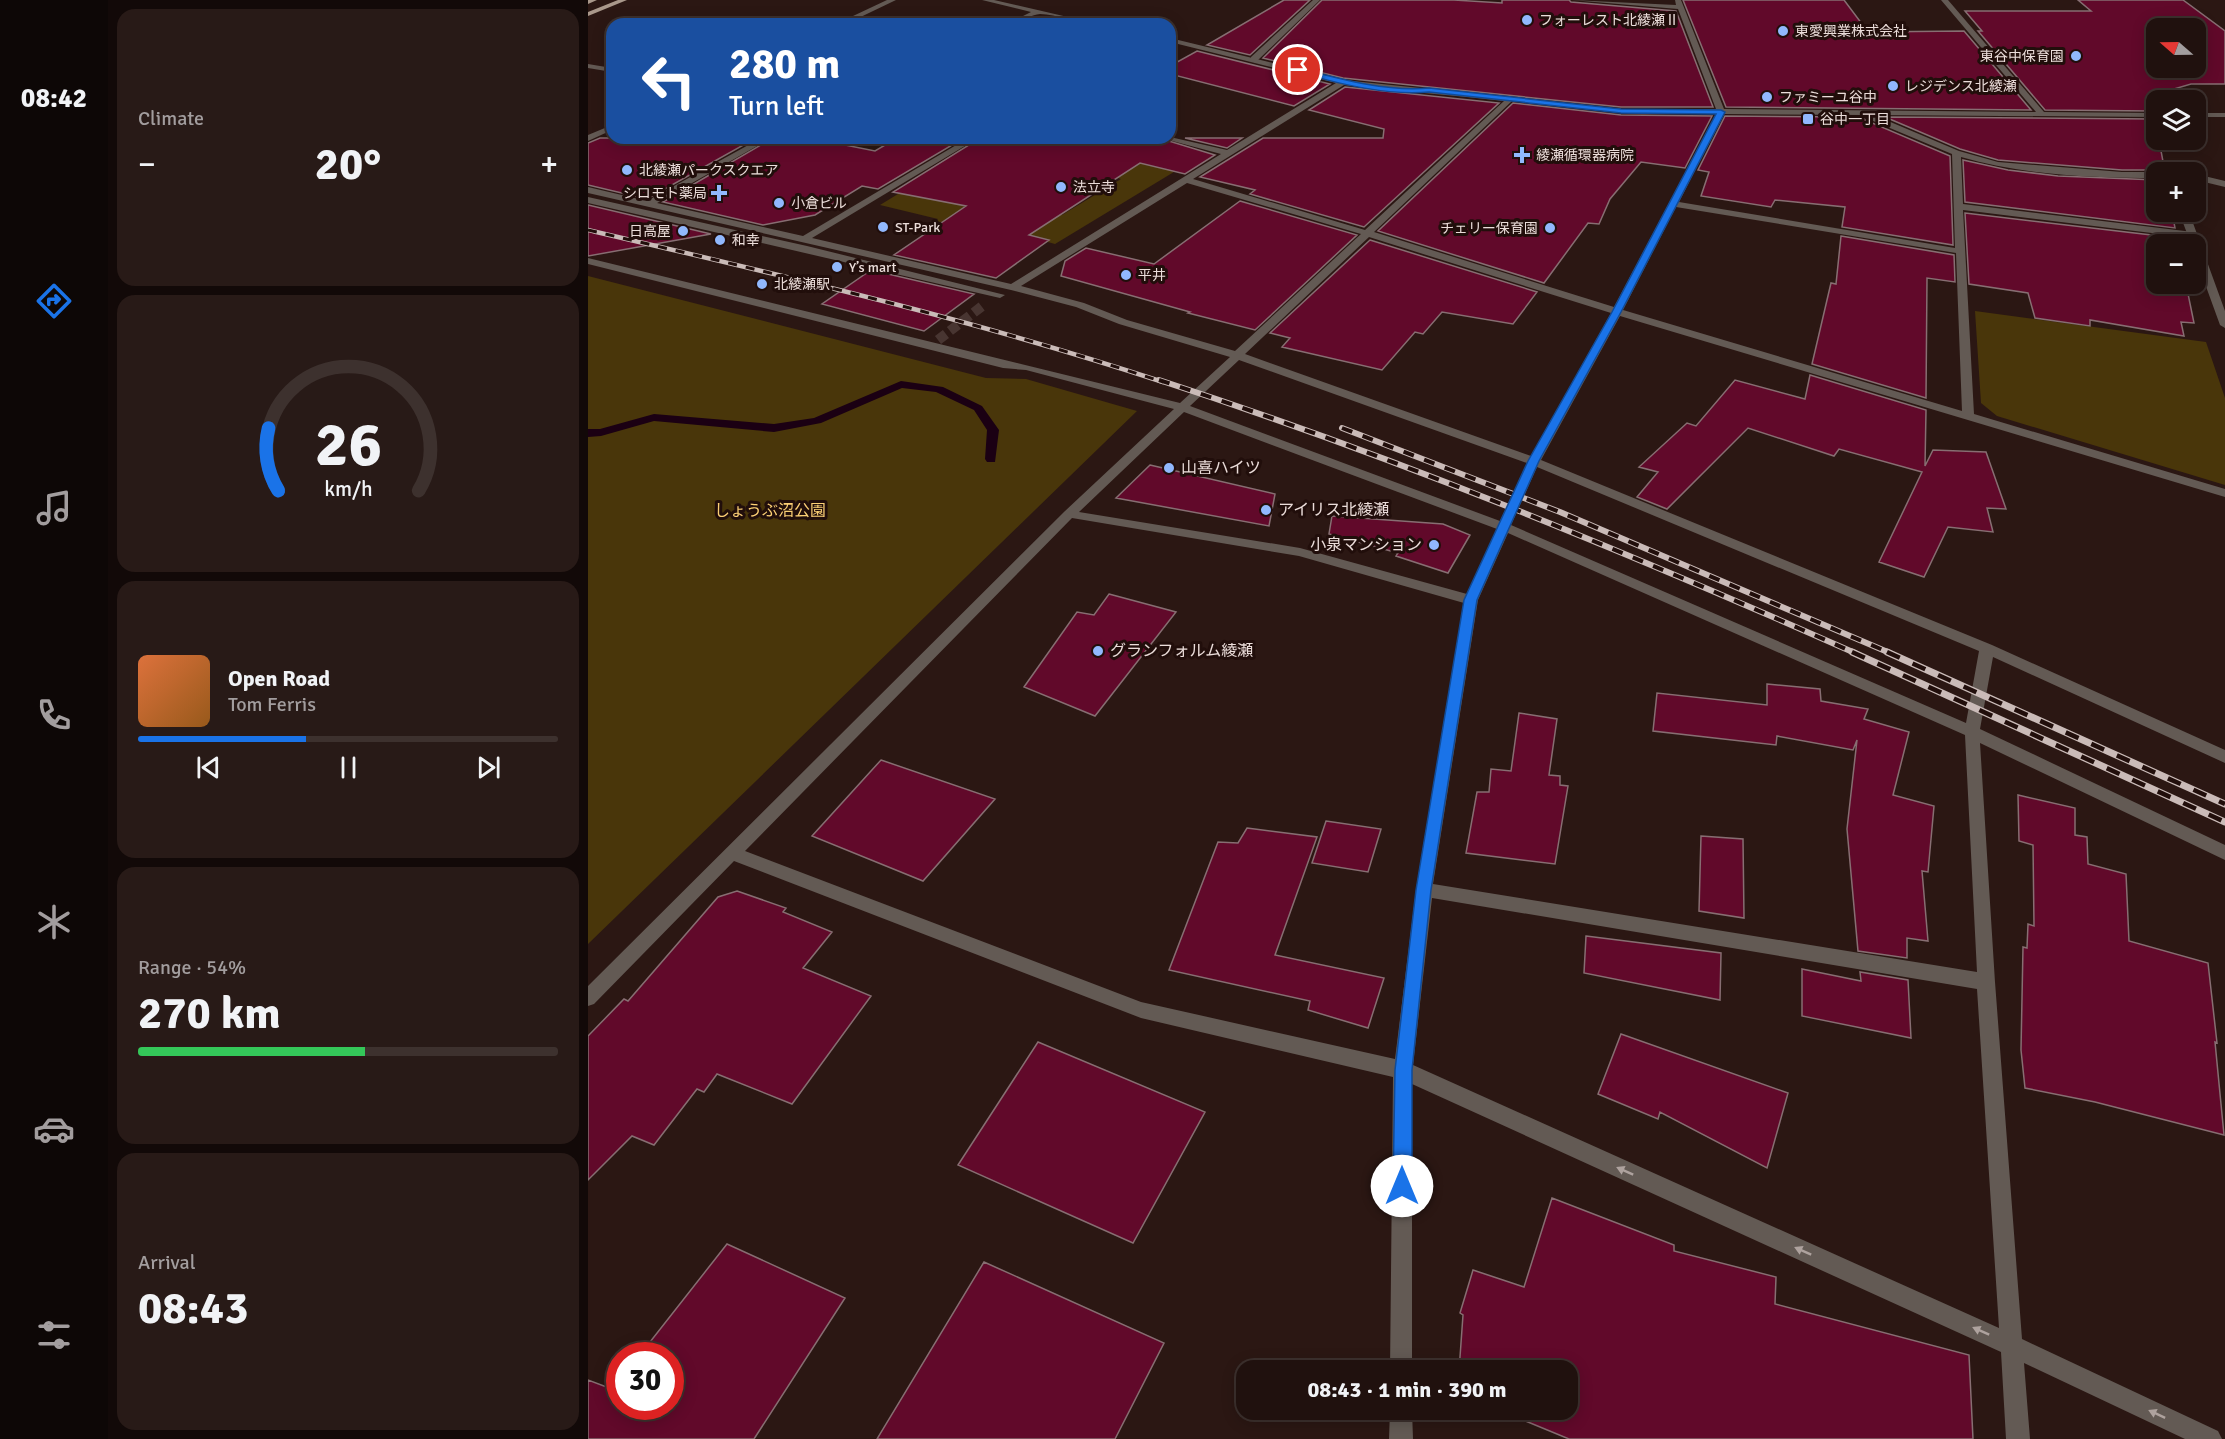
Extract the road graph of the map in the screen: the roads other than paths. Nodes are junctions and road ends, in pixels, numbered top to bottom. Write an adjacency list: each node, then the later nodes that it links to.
1 (594, 0): 8 (main road)
2 (624, 0): 11 (main road)
3 (893, 0): 12 (street)
4 (985, 0): 10 (street)
5 (1317, 0): 16 (street)
6 (1574, 0): 9 (street)
7 (1944, 0): 23 (street)
8 (588, 2)
9 (1680, 3): 21 (street)
10 (1037, 12): 13 (street); 14 (street)
11 (588, 14)
12 (853, 18)
13 (1024, 18)
14 (1066, 18)
15 (1176, 41): 16 (street)
16 (1254, 59): 19 (street)
17 (588, 66): 18 (street)
18 (606, 69)
19 (1343, 82): 20 (street); 32 (street)
20 (1510, 99): 21 (street); 43 (street)
21 (1721, 112): 22 (street); 41 (street)
22 (1863, 114): 23 (street); 33 (street)
23 (2042, 114): 24 (street)
24 (2146, 115)
25 (2206, 115): 26 (street)
26 (2225, 115)
27 (606, 130): 28 (street)
28 (588, 138)
29 (1176, 140): 32 (street)
30 (756, 144): 40 (street)
31 (964, 144): 45 (street)
32 (1229, 153): 36 (street)
33 (1956, 153): 34 (street); 42 (street)
34 (2146, 175)
35 (2206, 179): 37 (street)
36 (1186, 180): 43 (street); 49 (street)
37 (2225, 184)
38 (588, 190): 40 (street)
39 (588, 200): 50 (street)
40 (648, 204): 45 (street)
41 (1673, 204): 46 (street); 52 (street)
42 (1957, 206): 44 (street); 46 (street)
43 (1368, 234): 52 (street); 54 (street)
44 (2185, 234)
45 (806, 238): 49 (street)
46 (1959, 250): 56 (street)
47 (588, 261): 55 (street)
48 (2206, 272): 53 (street)
49 (1012, 287): 50 (street); 54 (street)
50 (1000, 295): 51 (street)
51 (985, 304)
52 (1617, 312): 56 (street); 57 (street)
53 (2225, 325)
54 (1239, 356): 55 (street); 57 (street)
55 (1181, 407): 59 (street); 60 (street)
56 (1968, 415): 58 (street)
57 (1534, 461): 60 (street); 62 (street)
58 (2225, 493)
59 (1070, 514): 61 (street); 65 (street)
60 (1504, 527): 61 (street); 63 (street)
61 (1471, 600): 67 (street)
62 (1986, 650): 63 (street); 64 (street)
63 (1972, 732): 66 (street); 68 (street)
64 (2225, 757)
65 (730, 853): 69 (street); 70 (street)
66 (2225, 853)
67 (1424, 890): 68 (street); 70 (street)
68 (1986, 982): 71 (street)
69 (588, 998)
70 (1403, 1070): 71 (street, one-way to 70); 72 (street)
71 (2011, 1345): 75 (street); 76 (street, one-way to 71)
72 (1401, 1360)
73 (1401, 1420): 74 (street)
74 (1401, 1439)
75 (2018, 1439)
76 (2210, 1439)

